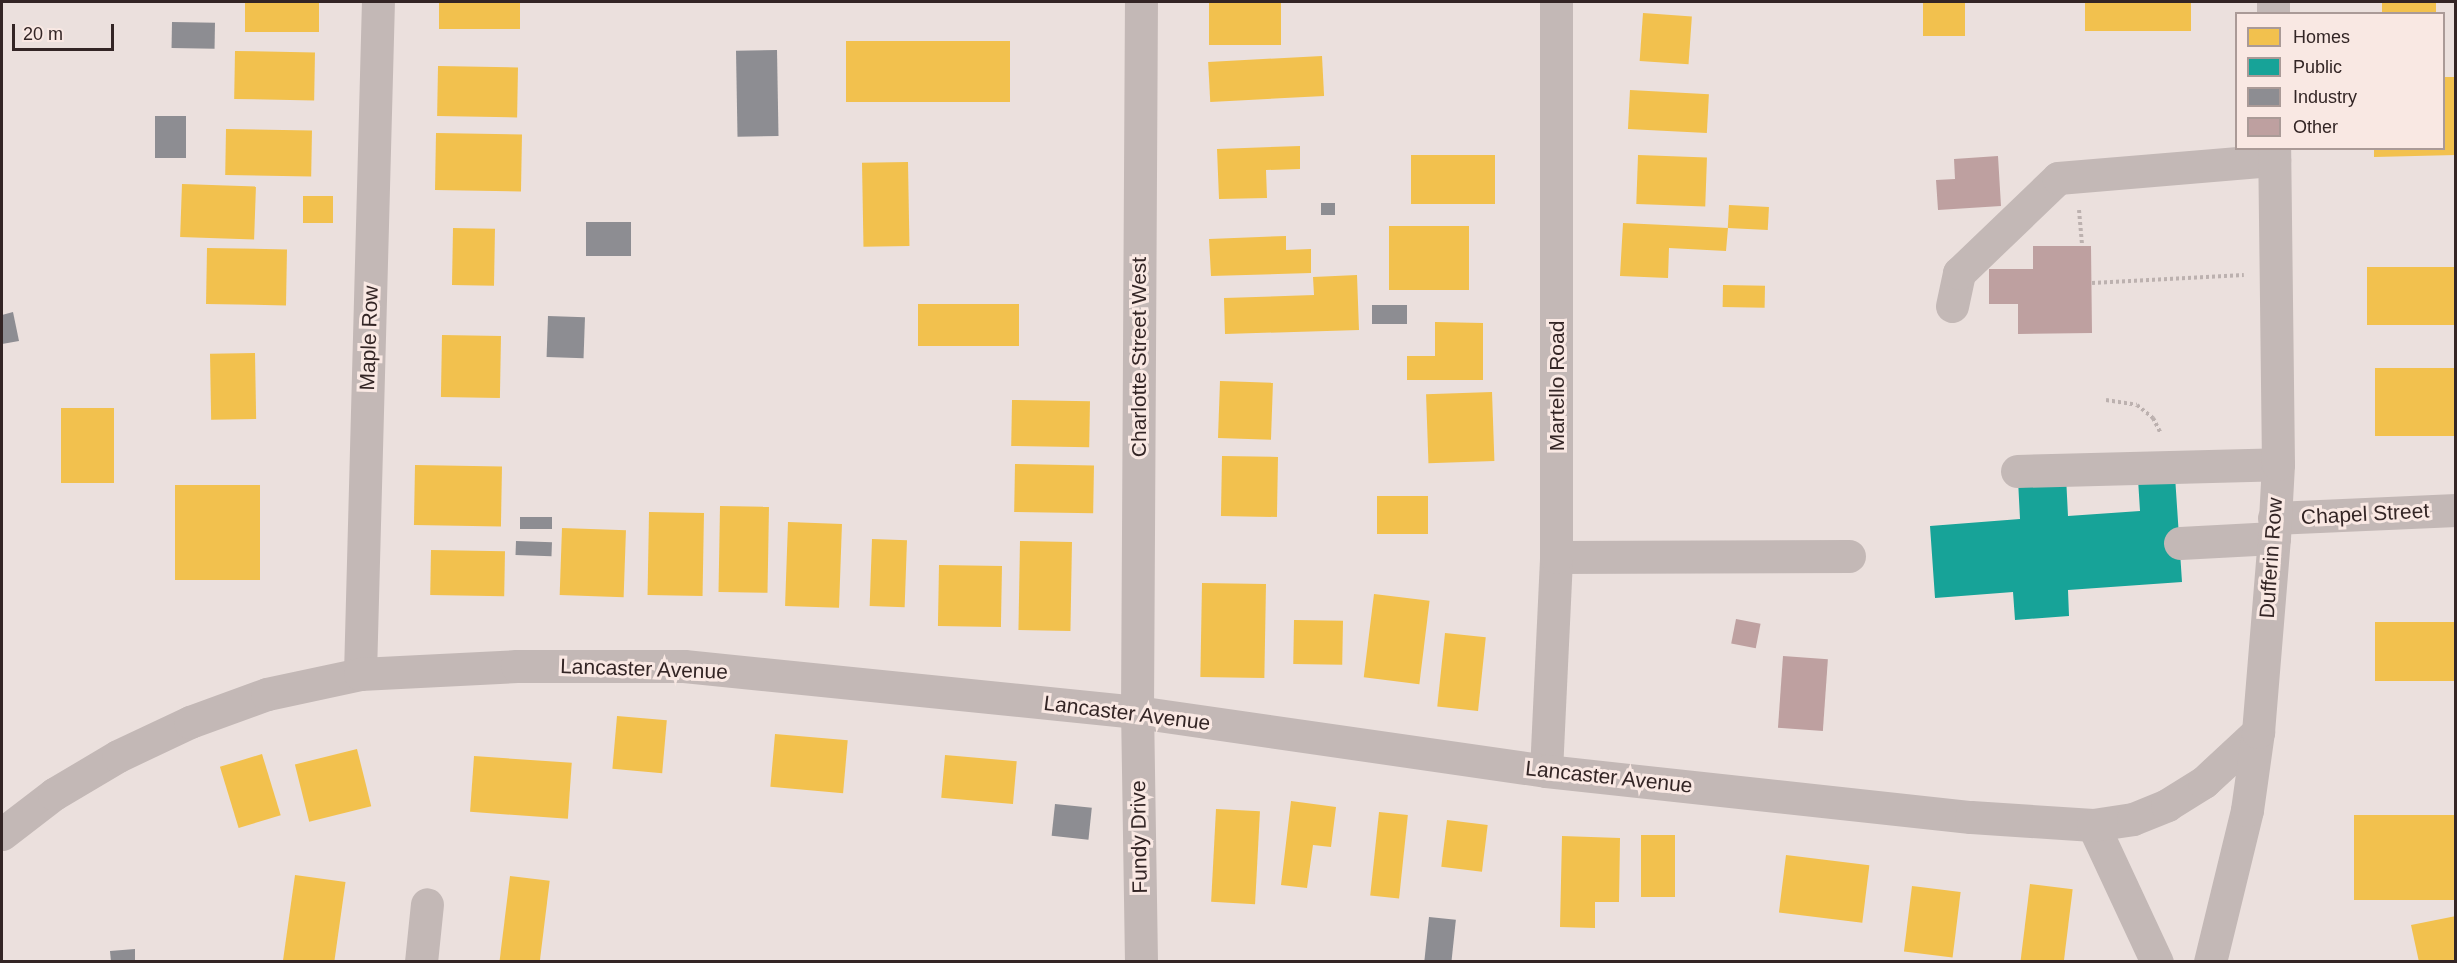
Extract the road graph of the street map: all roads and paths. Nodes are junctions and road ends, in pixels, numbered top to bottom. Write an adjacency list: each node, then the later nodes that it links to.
1 (378, 2): 17 (street, Maple Row)
2 (1141, 2): 18 (street, Charlotte Street West)
3 (1556, 2): 16 (street, Martello Road)
4 (2274, 154): 5 (street, Dufferin Row); 7 (street)
5 (2275, 274): 6 (path); 9 (street, Dufferin Row)
6 (2092, 283)
7 (1952, 306)
8 (2106, 400): 10 (path)
9 (2278, 464): 10 (street); 13 (street, Dufferin Row)
10 (2166, 467): 11 (street)
11 (2017, 471)
12 (2456, 510): 13 (street, Chapel Street)
13 (2274, 528): 14 (street, Chapel Street); 19 (street, Dufferin Row)
14 (2180, 543)
15 (1849, 556): 16 (street)
16 (1556, 557): 20 (street, Martello Road)
17 (360, 674): 18 (street, Lancaster Avenue); 22 (street, Lancaster Avenue)
18 (1137, 712): 20 (street, Lancaster Avenue); 25 (street, Fundy Drive)
19 (2259, 732): 21 (street, Lancaster Avenue); 27 (street, Dufferin Row)
20 (1546, 771): 21 (street, Lancaster Avenue)
21 (2093, 825): 26 (street)
22 (2, 834)
23 (428, 904): 24 (street)
24 (422, 962)
25 (1141, 962)
26 (2157, 962)
27 (2210, 962)

